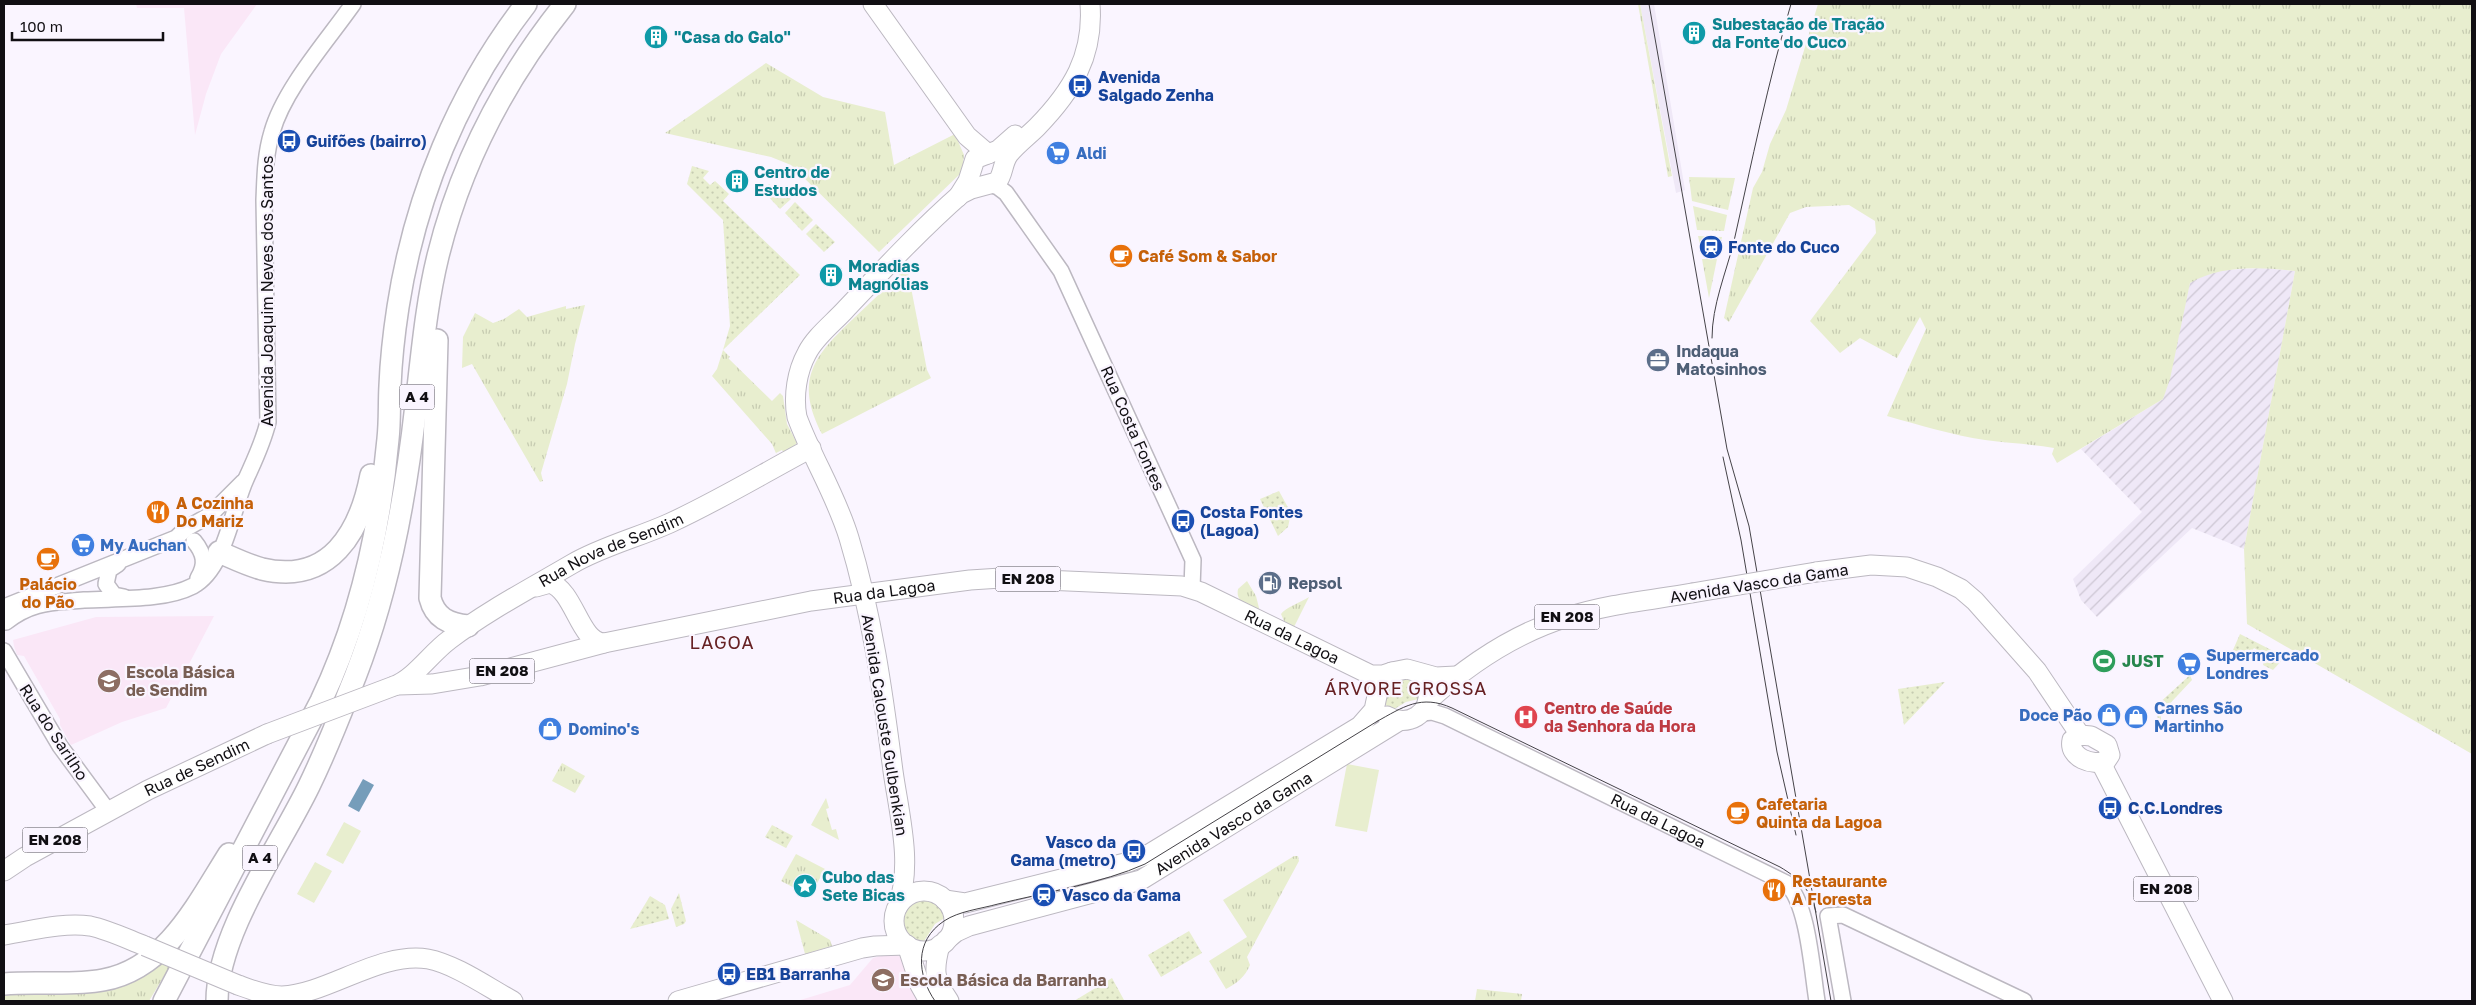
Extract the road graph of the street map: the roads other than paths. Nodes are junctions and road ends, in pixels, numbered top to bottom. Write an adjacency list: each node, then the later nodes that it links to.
1 (353, 4): 14 (street, Avenida Joaquim Neves dos Santos)
2 (526, 4): 12 (highway, A 4)
3 (565, 4): 11 (highway, A 4)
4 (873, 4): 8 (main road)
5 (1081, 4): 7 (main road)
6 (1090, 4): 7 (main road)
7 (1032, 125): 8 (main road); 9 (main road)
8 (980, 160): 9 (main road); 9 (main road); 10 (main road)
9 (995, 178): 10 (main road); 21 (street, Rua Costa Fontes)
10 (957, 198): 13 (main road, Avenida Calouste Gulbenkian)
11 (433, 277): 28 (highway); 40 (highway, A 4)
12 (390, 387): 17 (highway); 42 (highway, A 4)
13 (814, 446): 19 (main road, Rua Nova de Sendim); 24 (main road, Avenida Calouste Gulbenkian)
14 (246, 479): 15 (street, Avenida Joaquim Neves dos Santos); 17 (street, Avenida Joaquim Neves dos Santos)
15 (176, 538): 16 (street); 18 (street, Avenida Joaquim Neves dos Santos)
16 (194, 541): 17 (street); 20 (street)
17 (219, 552): 20 (street, Avenida Joaquim Neves dos Santos)
18 (126, 560): 25 (street, Avenida Joaquim Neves dos Santos); 26 (street, Avenida Joaquim Neves dos Santos)
19 (574, 563): 22 (main road, Rua Nova de Sendim); 23 (main road)
20 (193, 585): 25 (street, Avenida Joaquim Neves dos Santos)
21 (1192, 588): 24 (main road, Rua da Lagoa / EN 208); 32 (main road, Rua da Lagoa / EN 208)
22 (527, 592): 23 (main road); 28 (main road, Rua Nova de Sendim)
23 (564, 592): 27 (main road)
24 (865, 594): 29 (main road, Rua da Lagoa / EN 208); 44 (main road, Avenida Calouste Gulbenkian)
25 (134, 597): 26 (street, Avenida Joaquim Neves dos Santos)
26 (4, 619)
27 (583, 625): 29 (main road); 30 (main road)
28 (468, 626): 35 (main road, Rua Nova de Sendim)
29 (604, 643): 30 (main road, Rua da Lagoa / EN 208)
30 (578, 650): 35 (main road, Rua da Lagoa / EN 208)
31 (4, 651): 43 (street, Rua do Sarilho)
32 (1361, 670): 33 (main road, Rua da Lagoa); 38 (main road, Rua da Lagoa / EN 208)
33 (1392, 672): 34 (main road); 38 (main road, Avenida Vasco da Gama)
34 (1414, 672): 36 (main road); 39 (main road)
35 (421, 675): 37 (main road, Rua da Lagoa / EN 208)
36 (1456, 676): 39 (main road, Avenida Vasco da Gama / EN 208); 67 (main road, Avenida Vasco da Gama / EN 208, bridge)
37 (396, 685): 43 (main road, Rua de Sendim / EN 208, bridge)
38 (1377, 696): 41 (main road, EN 208); 46 (main road, Avenida Vasco da Gama)
39 (1425, 707): 41 (main road, Avenida Vasco da Gama / EN 208); 64 (street, Rua da Lagoa / EN 208)
40 (340, 714): 58 (highway, A 4); 59 (highway)
41 (1399, 721): 50 (main road, Avenida Vasco da Gama)
42 (300, 742): 54 (highway); 57 (highway, A 4)
43 (108, 811): 45 (main road, Rua de Sendim / EN 208)
44 (905, 855): 46 (main road, Avenida Calouste Gulbenkian); 47 (main road, Avenida Calouste Gulbenkian)
45 (4, 871)
46 (940, 897): 47 (main road); 50 (main road)
47 (896, 913): 52 (main road); 53 (main road)
48 (53, 927): 49 (main road); 51 (main road); 55 (main road, bridge)
49 (4, 935)
50 (943, 943): 52 (main road); 63 (main road)
51 (4, 945)
52 (907, 945): 53 (main road); 62 (main road)
53 (862, 948): 61 (main road)
54 (4, 986)
55 (271, 998): 56 (main road)
56 (291, 998): 60 (main road)
57 (164, 1001)
58 (180, 1001)
59 (217, 1001)
60 (513, 1001)
61 (678, 1001)
62 (929, 1001)
63 (949, 1001)
64 (1818, 1001)
65 (1843, 1001): 66 (street)
66 (2024, 1001)
67 (2223, 1001)

